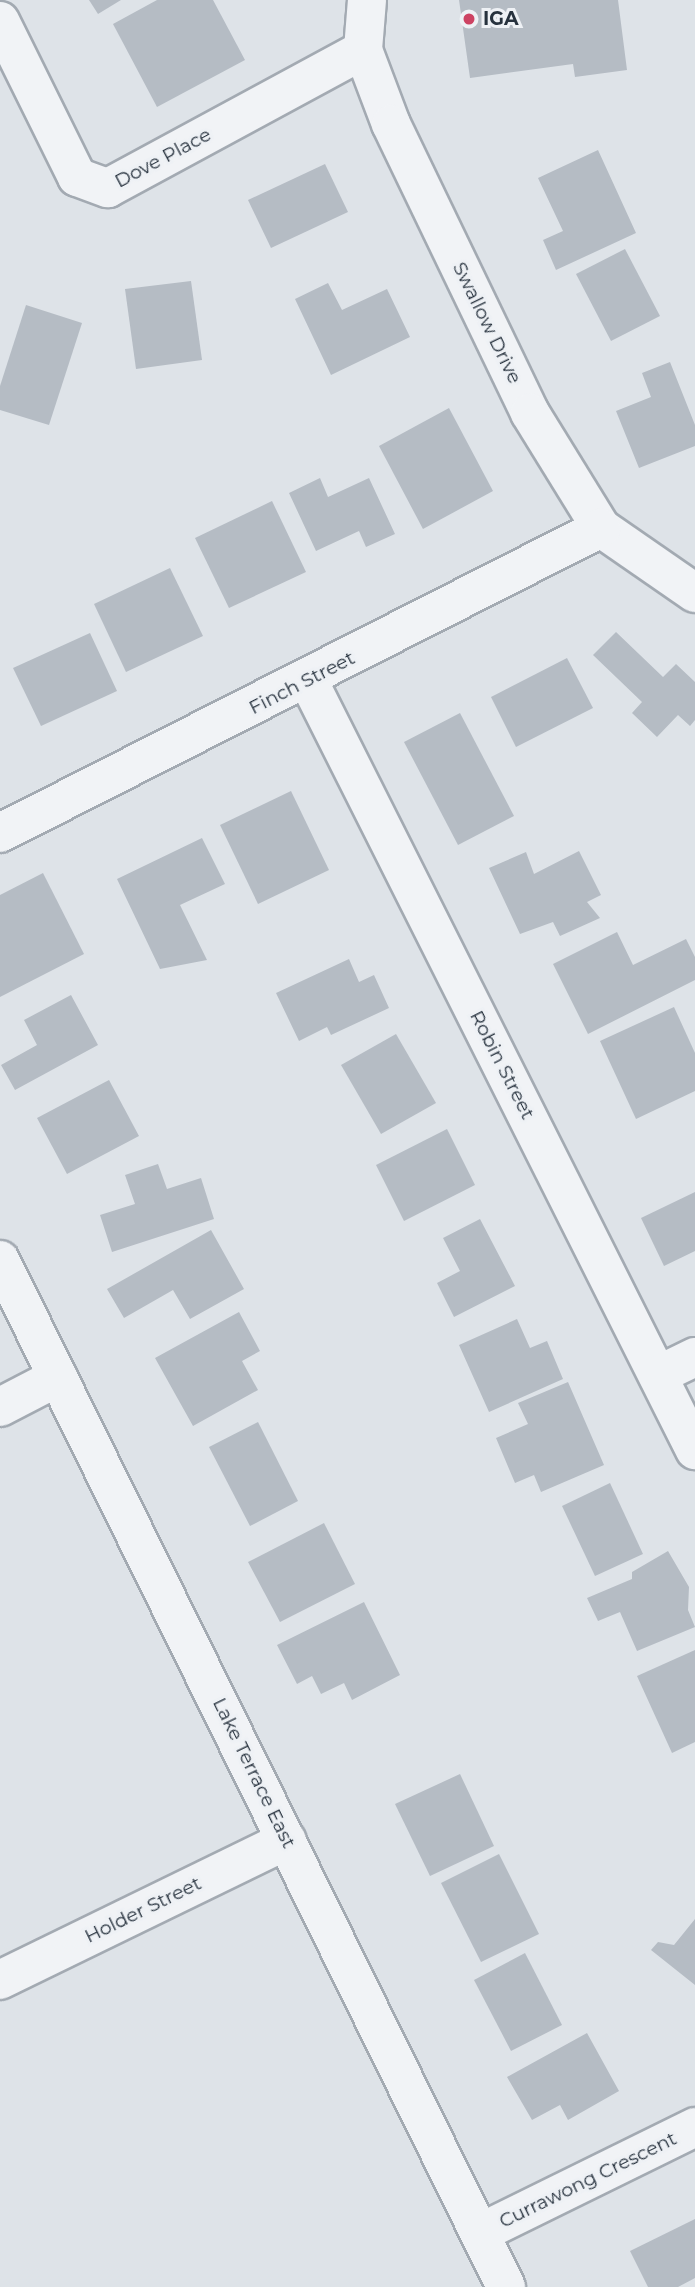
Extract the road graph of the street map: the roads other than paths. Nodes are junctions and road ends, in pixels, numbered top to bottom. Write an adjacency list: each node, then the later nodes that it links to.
1 (367, 0): 3 (street, Swallow Drive)
2 (0, 21): 3 (street, Dove Place)
3 (363, 50): 4 (street, Swallow Drive)
4 (601, 528): 5 (street, Swallow Drive); 6 (street, Finch Street)
5 (695, 593)
6 (308, 680): 7 (street, Finch Street); 10 (street, Robin Street)
7 (0, 833)
8 (0, 1260): 11 (street, Lake Terrace East)
9 (695, 1357): 10 (street)
10 (658, 1376): 13 (street, Robin Street)
11 (58, 1377): 12 (street); 14 (street, Lake Terrace East)
12 (0, 1407)
13 (695, 1451)
14 (287, 1840): 15 (street, Holder Street); 17 (street, Lake Terrace East)
15 (0, 1980)
16 (695, 2127): 17 (street, Currawong Crescent)
17 (480, 2233): 18 (street, Lake Terrace East)
18 (506, 2287)

